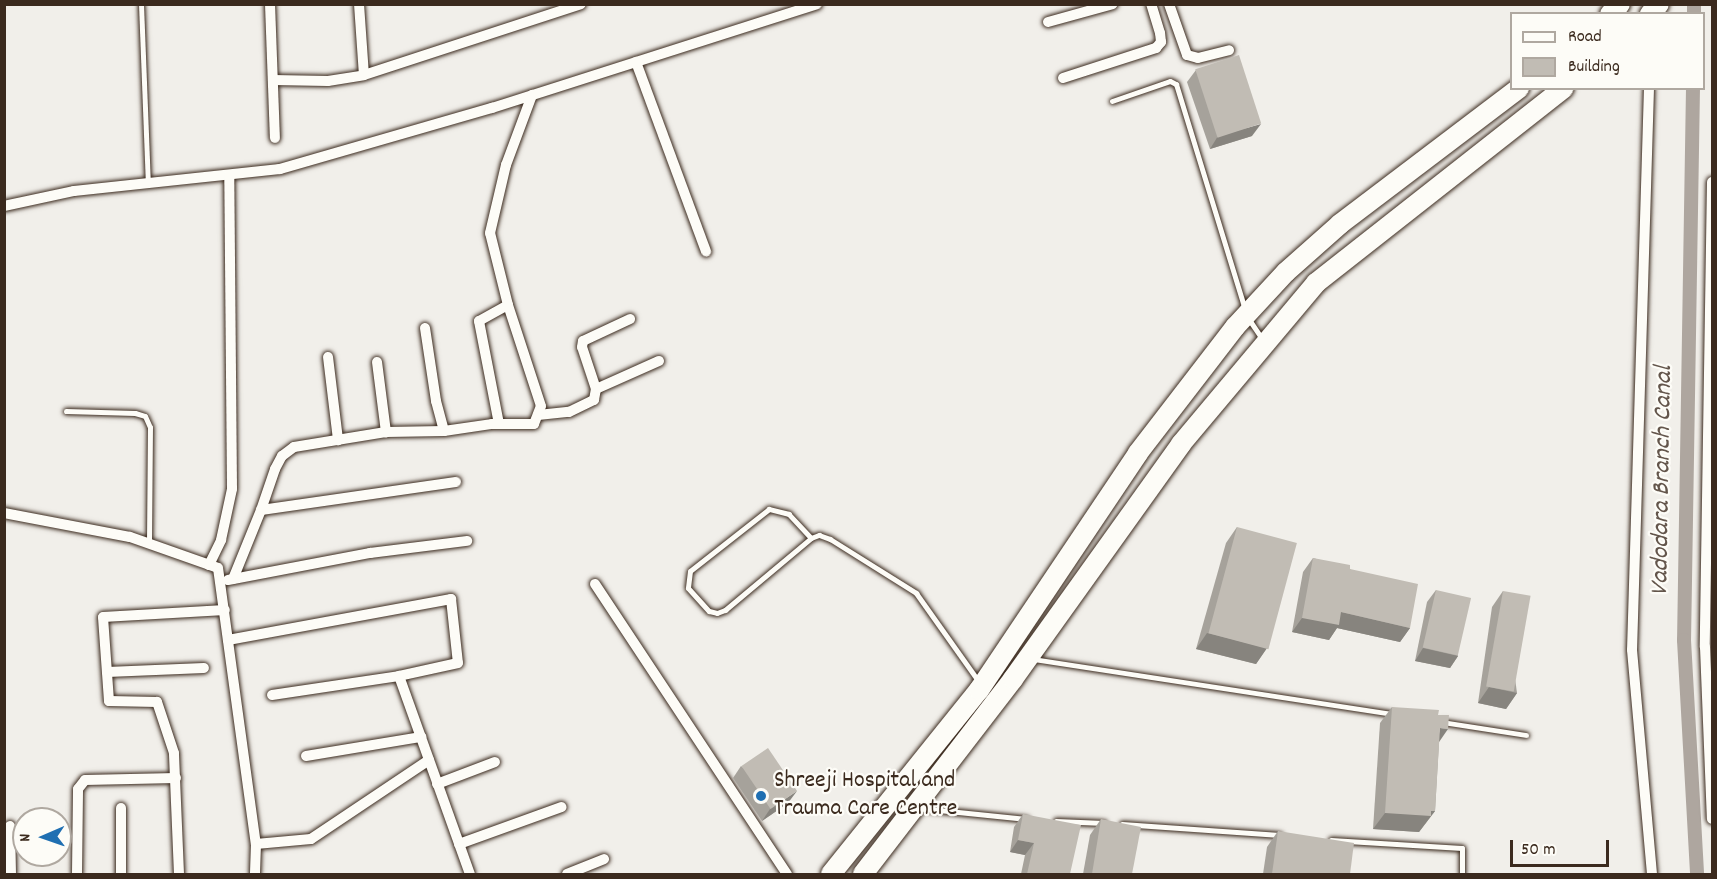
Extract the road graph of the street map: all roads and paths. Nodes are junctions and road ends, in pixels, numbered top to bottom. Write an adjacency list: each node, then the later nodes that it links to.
1 (141, 4): 23 (lane)
2 (270, 4): 14 (street)
3 (581, 4): 12 (street)
4 (817, 4): 11 (street)
5 (1113, 4): 9 (street)
6 (1150, 4): 13 (street)
7 (1168, 4): 10 (street)
8 (360, 5): 12 (street)
9 (1048, 22)
10 (1229, 50)
11 (636, 62): 18 (street); 25 (street)
12 (364, 75): 14 (street)
13 (1063, 78)
14 (273, 80): 20 (street)
15 (1516, 90): 27 (highway)
16 (1561, 90): 30 (highway)
17 (1649, 90): 91 (street)
18 (532, 95): 21 (street); 26 (street)
19 (1112, 101): 27 (lane)
20 (275, 138)
21 (229, 175): 23 (street); 47 (street)
22 (1713, 182): 71 (street)
23 (148, 183): 24 (street)
24 (4, 206)
25 (705, 251)
26 (508, 305): 36 (street); 37 (street)
27 (1246, 315): 30 (lane); 57 (highway)
28 (630, 319): 34 (street)
29 (425, 328): 38 (street)
30 (1266, 344): 53 (highway)
31 (328, 357): 40 (street)
32 (659, 361): 34 (street)
33 (377, 362): 39 (street)
34 (596, 389): 36 (street)
35 (66, 411): 46 (lane)
36 (538, 415): 37 (street)
37 (499, 424): 38 (street)
38 (444, 431): 39 (street)
39 (387, 432): 40 (street)
40 (338, 440): 42 (street)
41 (456, 482): 42 (street)
42 (261, 510): 48 (street)
43 (4, 513): 46 (street)
44 (811, 538): 44 (lane); 57 (lane)
45 (467, 541): 48 (street)
46 (150, 544): 47 (street)
47 (209, 565): 49 (street)
48 (232, 579): 49 (street)
49 (219, 582): 51 (street)
50 (595, 584): 87 (street)
51 (225, 610): 52 (street); 55 (street)
52 (228, 640): 56 (street); 77 (street)
53 (1028, 659): 59 (lane); 69 (highway)
54 (204, 668): 55 (street)
55 (107, 672): 66 (street)
56 (399, 676): 58 (street); 62 (street)
57 (981, 686): 88 (highway)
58 (272, 695)
59 (1396, 715)
60 (1432, 721): 61 (lane)
61 (1526, 735)
62 (421, 737): 63 (street); 64 (street)
63 (306, 756)
64 (429, 760): 67 (street); 77 (street)
65 (495, 762): 67 (street)
66 (176, 778): 81 (street); 83 (street)
67 (437, 784): 78 (street)
68 (562, 807): 78 (street)
69 (917, 807): 72 (lane); 89 (highway)
70 (121, 808): 82 (street)
71 (1713, 819)
72 (1033, 820)
73 (1045, 820): 75 (lane)
74 (10, 826): 80 (street)
75 (1290, 836)
76 (1324, 839): 90 (lane)
77 (256, 844): 84 (street)
78 (459, 844): 85 (street)
79 (604, 859): 86 (street)
80 (11, 874)
81 (77, 874)
82 (121, 874)
83 (179, 874)
84 (255, 874)
85 (470, 874)
86 (567, 874)
87 (787, 874)
88 (831, 874)
89 (863, 874)
90 (1462, 874)
91 (1652, 874)

